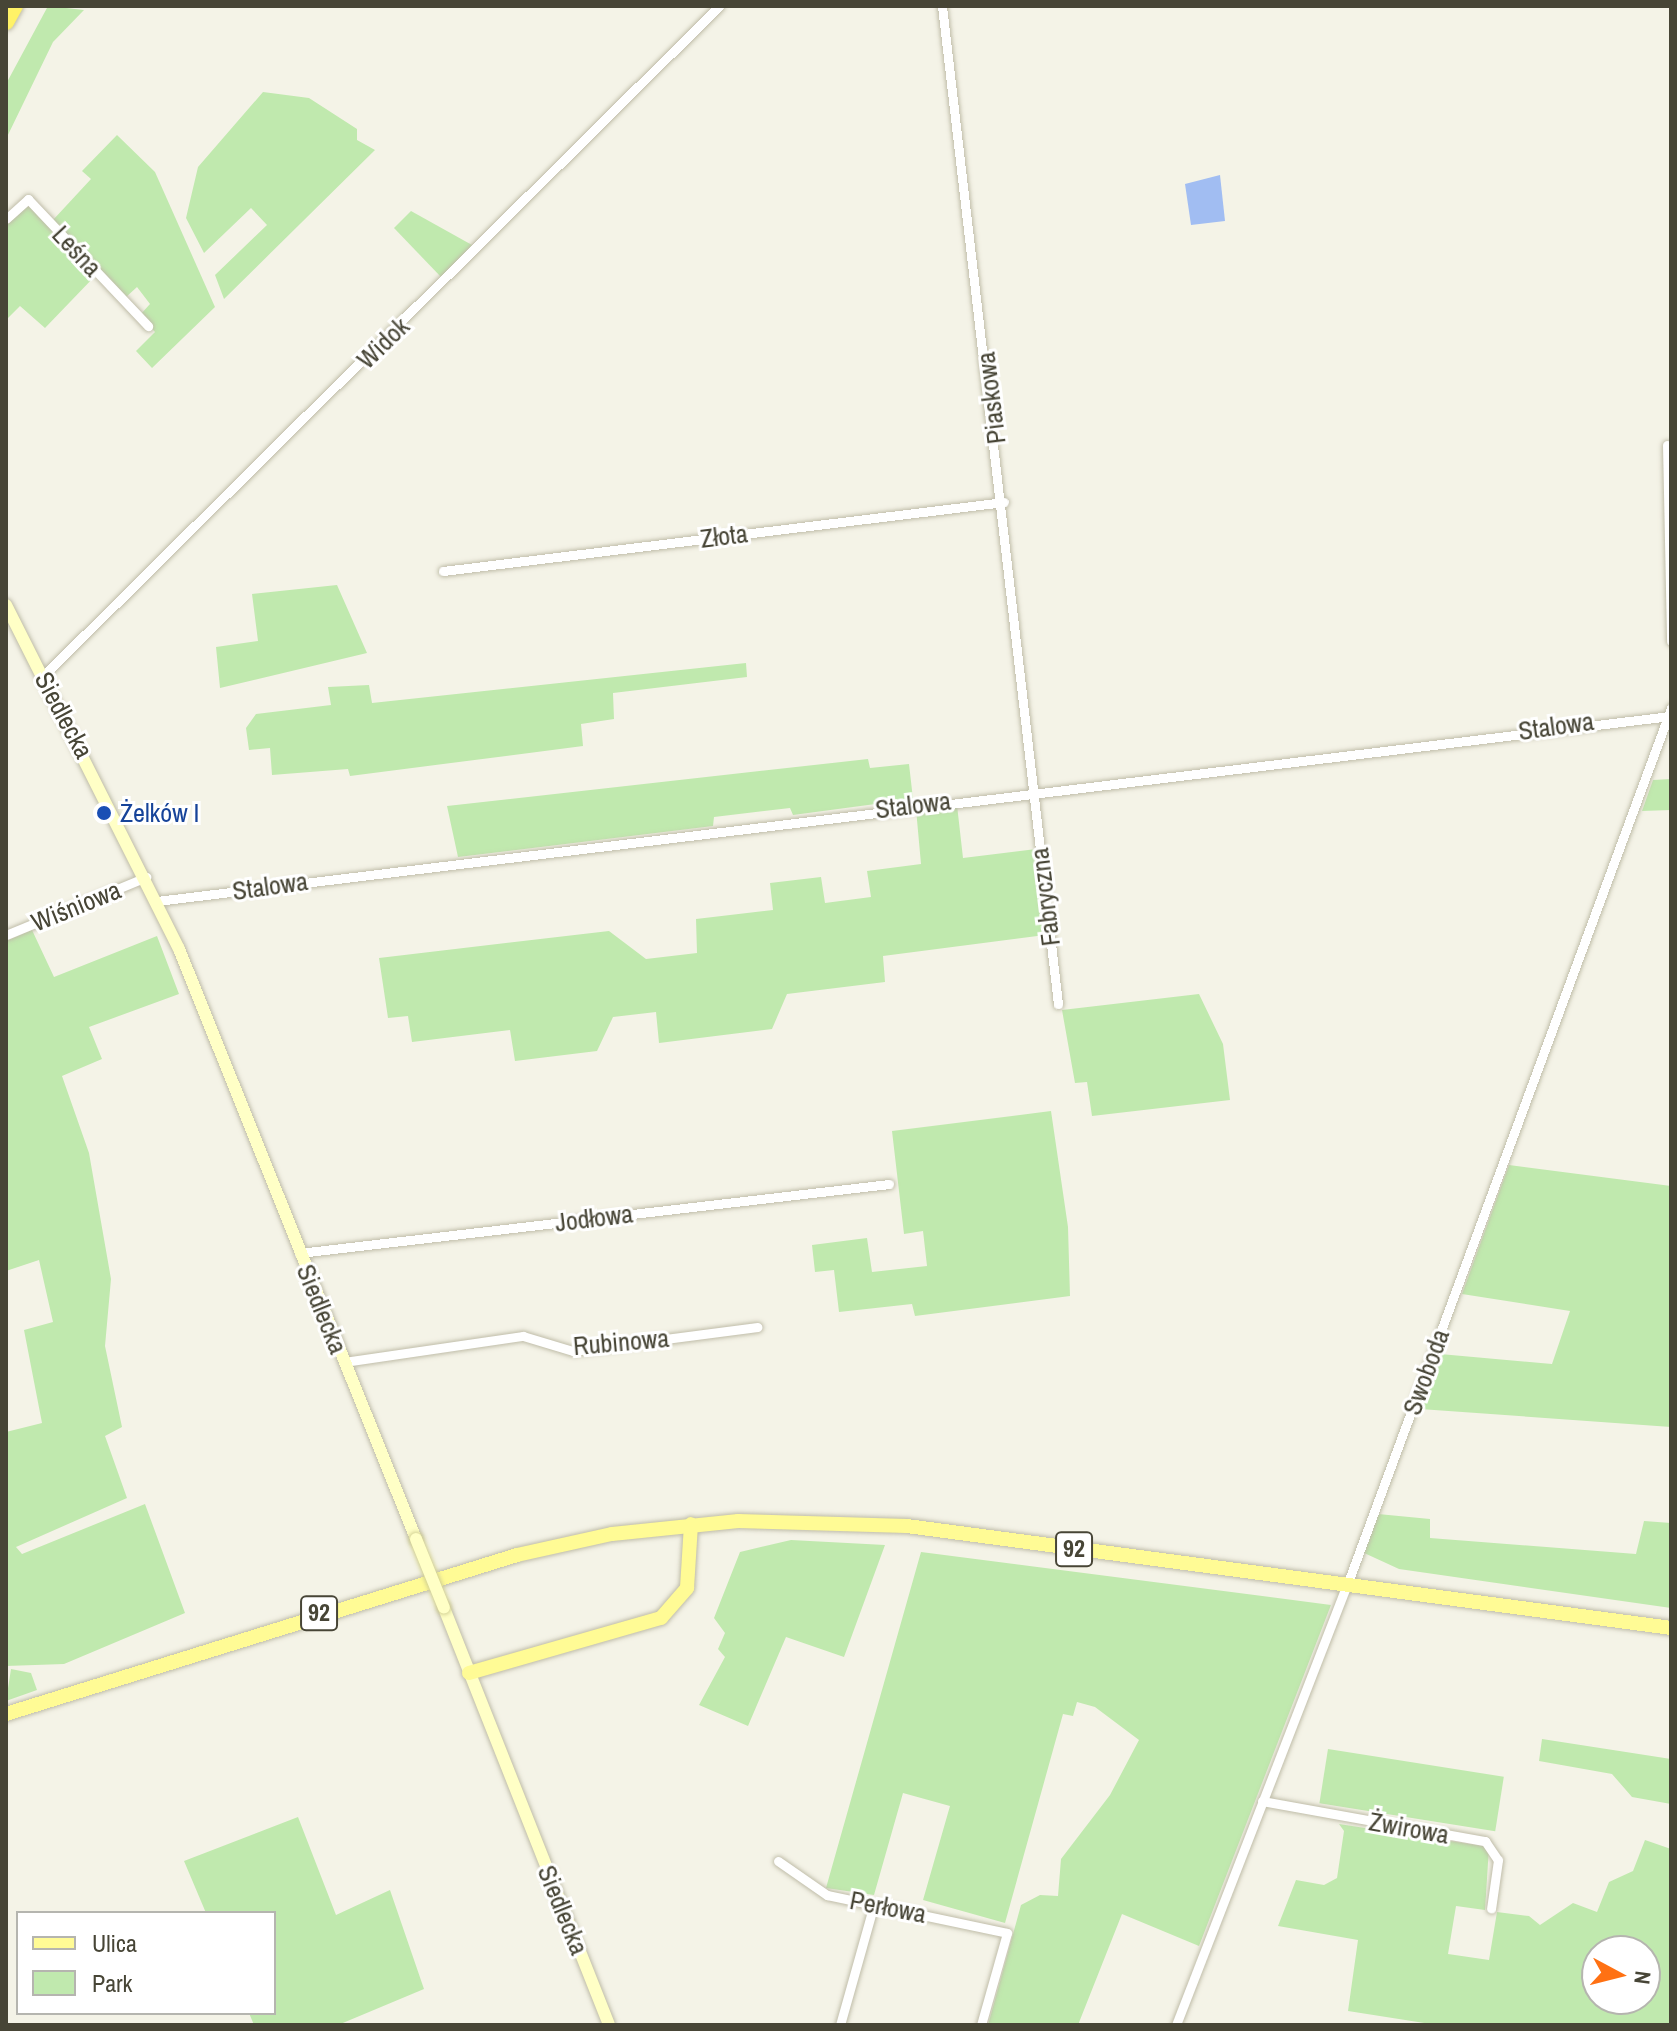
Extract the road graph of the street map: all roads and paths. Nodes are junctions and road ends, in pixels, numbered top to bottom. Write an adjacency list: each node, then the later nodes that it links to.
1 (15, 6): 4 (highway)
2 (719, 6): 12 (street, Widok)
3 (942, 6): 8 (street, Piaskowa)
4 (6, 22)
5 (6, 219): 6 (street, Leśna)
6 (148, 326)
7 (1667, 445): 11 (street)
8 (1004, 502): 9 (street, Złota); 14 (street, Piaskowa)
9 (443, 571)
10 (6, 605): 12 (main road, Siedlecka)
11 (1671, 641)
12 (43, 676): 15 (main road, Siedlecka)
13 (1671, 714): 14 (street, Stalowa); 24 (street, Swoboda)
14 (1032, 790): 16 (street, Stalowa); 18 (street, Fabryczna)
15 (146, 877): 16 (main road, Siedlecka); 17 (street, Wiśniowa)
16 (157, 901): 20 (main road, Siedlecka)
17 (6, 935)
18 (1058, 1004)
19 (889, 1184): 20 (street, Jodłowa)
20 (299, 1253): 22 (main road, Siedlecka)
21 (757, 1327): 22 (street, Rubinowa)
22 (344, 1362): 26 (main road, Siedlecka, bridge)
23 (691, 1524): 24 (main road, 92); 26 (main road); 27 (main road, 92)
24 (1347, 1585): 25 (main road, 92); 30 (street, Swoboda)
25 (1671, 1628)
26 (469, 1673): 34 (main road, Siedlecka)
27 (30, 1708): 28 (main road, 92); 29 (main road, 92)
28 (6, 1714)
29 (6, 1724)
30 (1262, 1801): 33 (street, Żwirowa); 37 (street, Swoboda)
31 (778, 1861): 32 (street, Perłowa)
32 (874, 1904): 35 (street); 36 (street, Perłowa)
33 (1491, 1909)
34 (609, 2025)
35 (840, 2025)
36 (981, 2025)
37 (1176, 2025)

